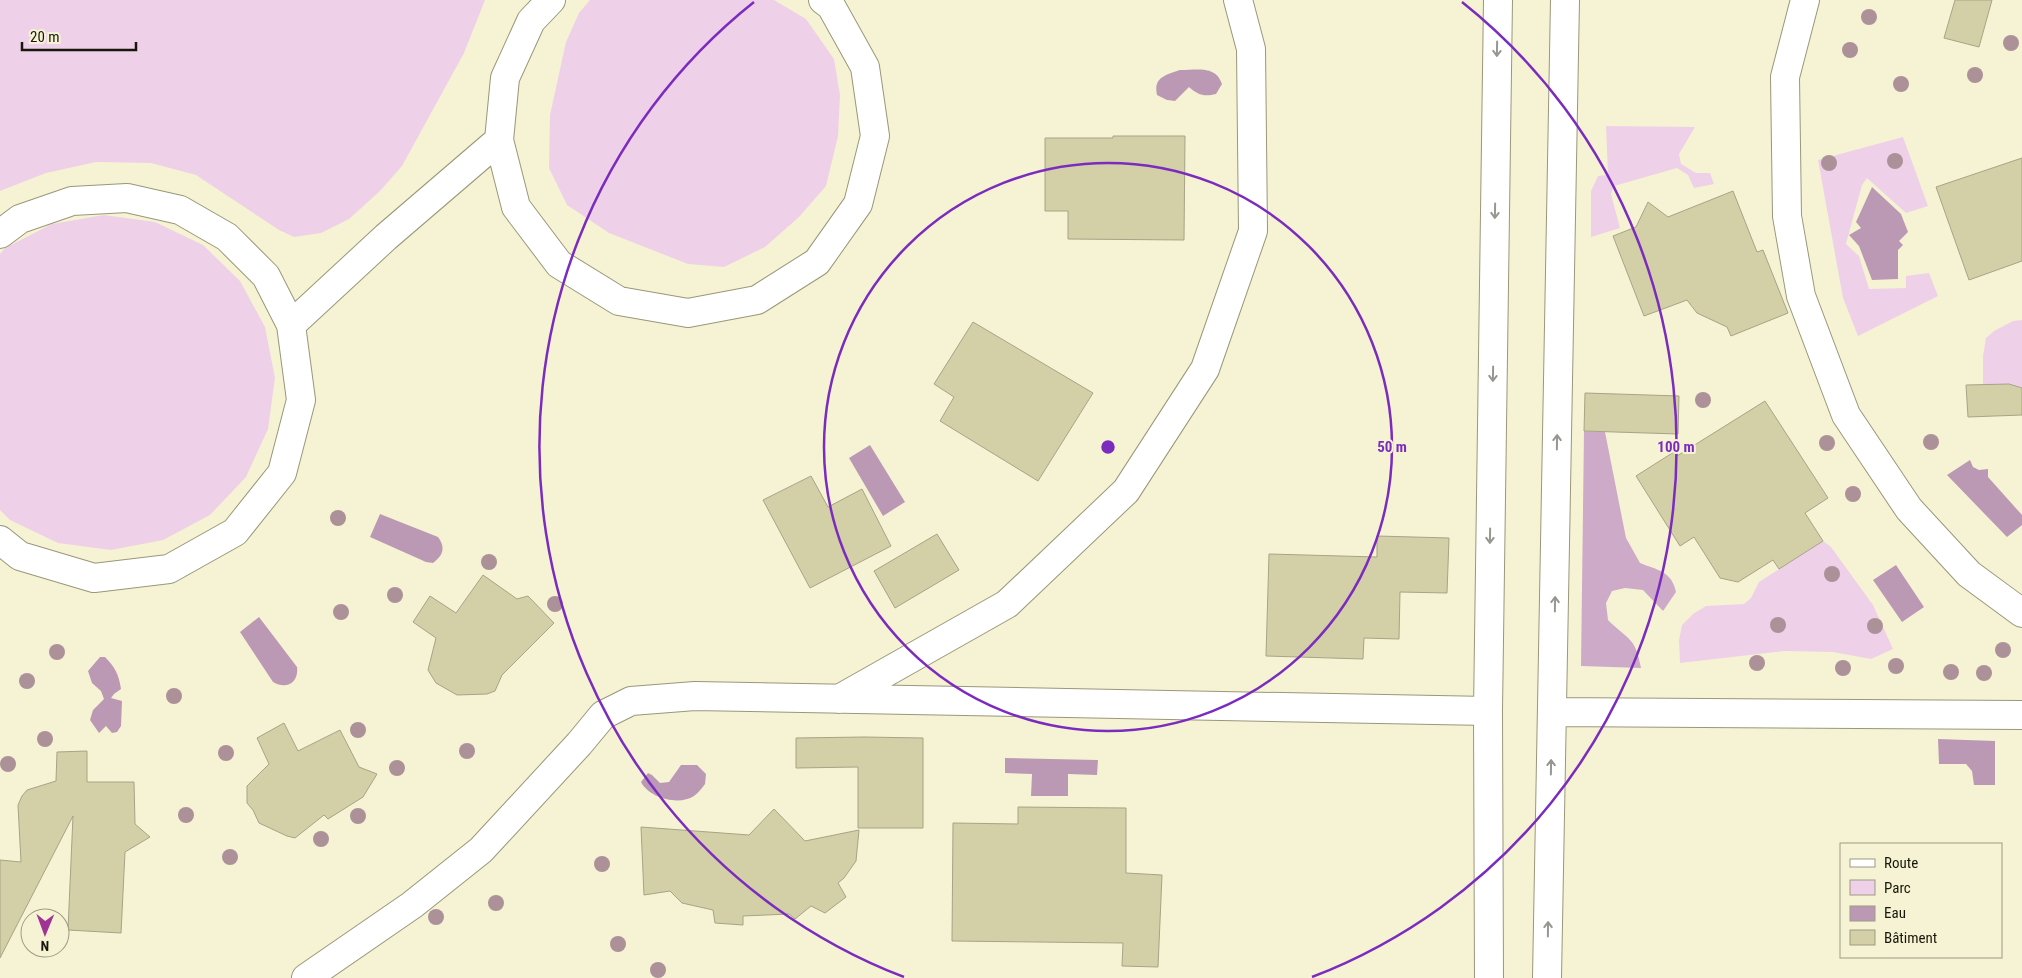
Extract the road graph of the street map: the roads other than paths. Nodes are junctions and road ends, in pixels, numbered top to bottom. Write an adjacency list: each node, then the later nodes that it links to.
1 (551, 0): 7 (street)
2 (824, 0): 7 (street)
3 (1238, 0): 12 (street)
4 (1498, 0): 13 (street, one-way to 13)
5 (1565, 0): 14 (street, one-way to 5)
6 (1805, 0): 11 (street)
7 (498, 140): 9 (street)
8 (0, 234): 9 (street)
9 (291, 325): 10 (street)
10 (0, 540)
11 (2022, 613)
12 (839, 699): 13 (street); 16 (street)
13 (1488, 711): 17 (street)
14 (1553, 712): 15 (street); 18 (street, one-way to 14)
15 (2022, 715)
16 (306, 978)
17 (1489, 978)
18 (1546, 978)

